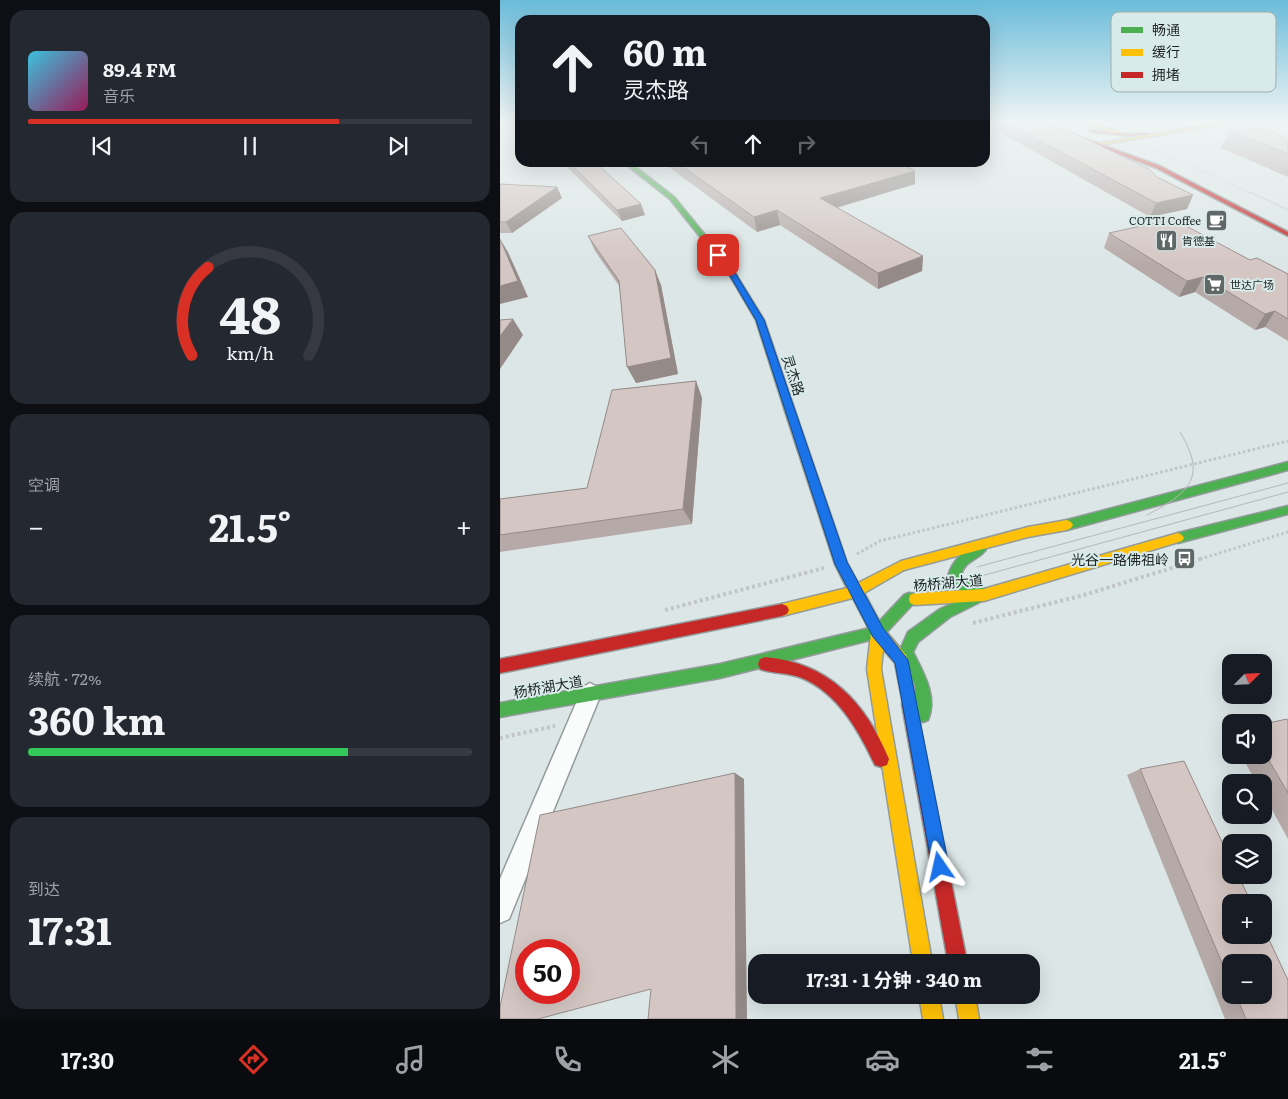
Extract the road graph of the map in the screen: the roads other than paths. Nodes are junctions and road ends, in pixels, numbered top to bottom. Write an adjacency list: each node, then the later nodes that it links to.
1 (635, 170): 9 (main road, 灵杰路)
2 (1163, 170): 5 (main road)
3 (1179, 170): 4 (main road)
4 (1288, 223)
5 (1288, 234)
6 (1288, 466): 8 (main road, 杨桥湖大道)
7 (1288, 510): 10 (main road, 杨桥湖大道)
8 (998, 540): 9 (main road, 杨桥湖大道); 10 (main road)
9 (856, 591): 11 (main road, 灵杰路); 13 (main road, 杨桥湖大道)
10 (984, 595): 11 (main road, 杨桥湖大道); 17 (main road)
11 (878, 632): 12 (main road, 杨桥湖大道); 16 (main road); 17 (main road, 灵杰路)
12 (744, 664): 14 (main road, 杨桥湖大道); 16 (main road)
13 (500, 666)
14 (590, 694): 15 (main road, 杨桥湖大道); 18 (street)
15 (500, 710)
16 (894, 787): 19 (main road)
17 (926, 791): 20 (main road)
18 (500, 910)
19 (922, 954)
20 (957, 954)
21 (930, 1004): 23 (main road)
22 (966, 1004): 24 (main road)
23 (933, 1019)
24 (969, 1019)

